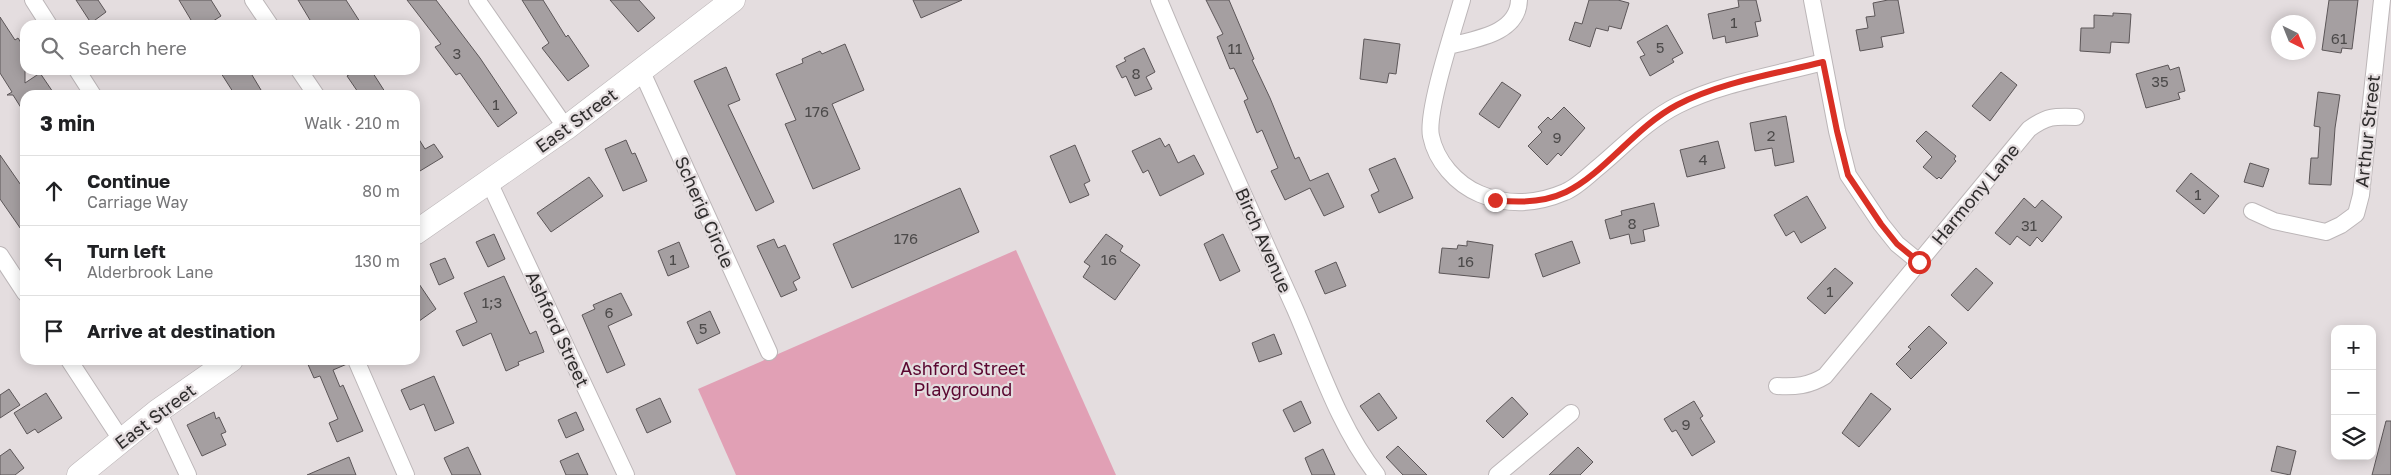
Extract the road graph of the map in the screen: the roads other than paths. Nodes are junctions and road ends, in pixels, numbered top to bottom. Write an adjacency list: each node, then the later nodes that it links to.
1 (33, 0): 10 (street)
2 (253, 0): 11 (street)
3 (477, 0): 20 (street)
4 (1159, 0): 40 (street, Birch Avenue)
5 (1462, 0): 12 (street)
6 (1519, 0): 12 (street)
7 (1812, 0): 13 (street)
8 (2382, 0): 22 (street, Arthur Street)
9 (721, 4): 14 (main road, East Street)
10 (46, 20)
11 (267, 20)
12 (1449, 46): 13 (street)
13 (1823, 62): 25 (street)
14 (642, 72): 20 (main road, East Street); 27 (street, Scherig Circle)
15 (80, 75): 17 (street)
16 (302, 75): 18 (street)
17 (90, 90)
18 (313, 90)
19 (2076, 116): 25 (street, Harmony Lane)
20 (566, 128): 21 (main road, East Street)
21 (489, 182): 23 (main road, East Street); 39 (street, Ashford Street)
22 (2252, 211)
23 (420, 230)
24 (0, 255): 26 (street)
25 (1919, 262): 31 (street, Harmony Lane)
26 (20, 285)
27 (769, 352)
28 (72, 365): 34 (street)
29 (224, 365): 32 (main road, East Street)
30 (358, 365): 38 (street)
31 (1777, 386)
32 (158, 411): 34 (main road, East Street); 37 (street)
33 (1571, 413): 35 (street)
34 (122, 441): 36 (main road, East Street)
35 (1507, 472)
36 (80, 475)
37 (188, 475)
38 (406, 475)
39 (626, 475)
40 (1377, 475)

